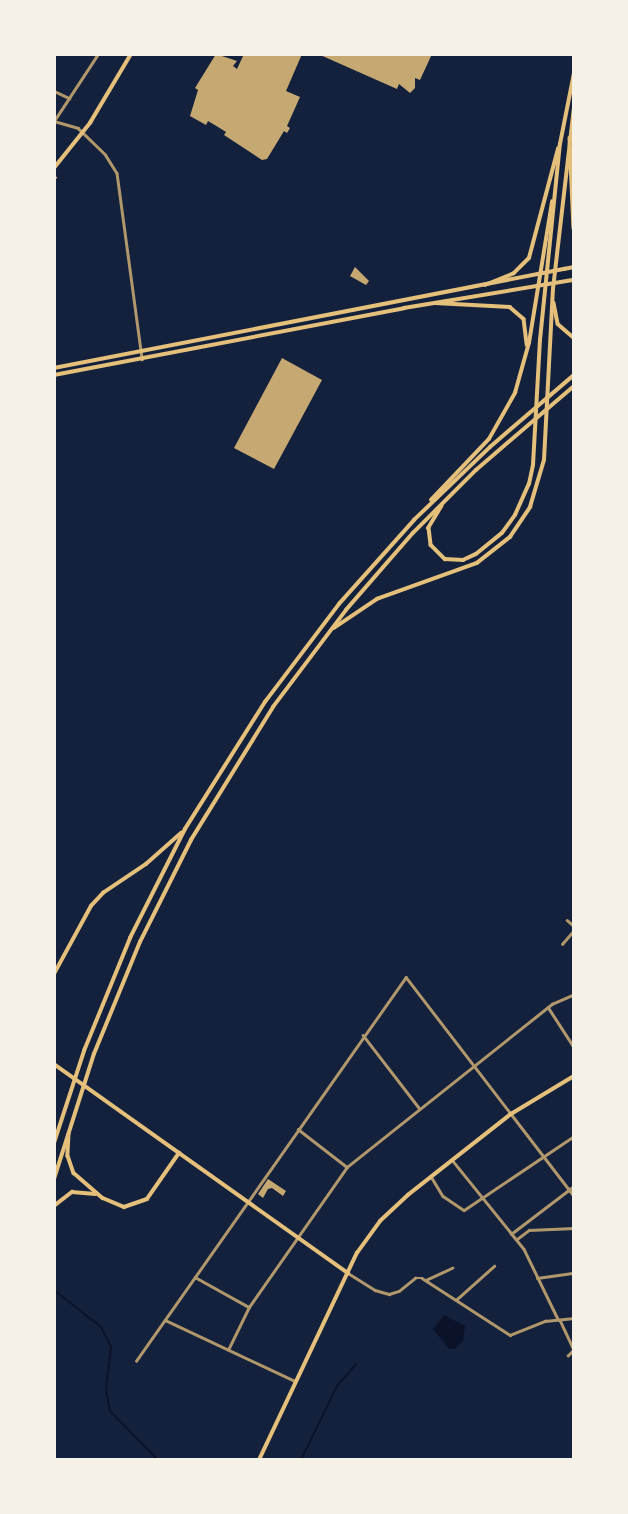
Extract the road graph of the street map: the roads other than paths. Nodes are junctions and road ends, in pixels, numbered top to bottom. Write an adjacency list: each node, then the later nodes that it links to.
1 (97, 54): 5 (street)
2 (131, 54): 9 (main road)
3 (574, 72): 10 (main road)
4 (54, 91): 5 (street)
5 (69, 98): 7 (street)
6 (574, 108): 8 (main road)
7 (54, 121): 9 (street)
8 (570, 129): 13 (main road); 17 (main road)
9 (83, 132): 11 (main road); 22 (street)
10 (560, 144): 12 (main road); 16 (main road)
11 (54, 168)
12 (555, 185): 24 (main road); 29 (main road)
13 (574, 228)
14 (574, 267): 16 (main road)
15 (574, 280): 18 (main road)
16 (485, 285): 19 (main road)
17 (553, 289): 21 (main road); 31 (main road)
18 (435, 303): 20 (main road); 24 (main road)
19 (247, 331): 20 (street); 22 (main road)
20 (249, 338): 23 (main road)
21 (574, 338)
22 (141, 352): 23 (street); 25 (main road)
23 (142, 359): 26 (main road)
24 (525, 365): 30 (main road)
25 (54, 368)
26 (54, 375)
27 (574, 375): 30 (main road)
28 (574, 386): 29 (main road)
29 (449, 496): 31 (main road)
30 (414, 520): 32 (main road)
31 (325, 636): 46 (main road)
32 (185, 829): 36 (main road); 49 (main road)
33 (567, 920): 34 (street)
34 (574, 928): 35 (street)
35 (562, 944)
36 (54, 974)
37 (574, 994): 38 (street)
38 (548, 1007): 40 (street); 42 (street)
39 (363, 1035): 42 (street); 44 (street); 47 (street)
40 (574, 1047)
41 (57, 1066): 50 (main road)
42 (475, 1066): 44 (street); 45 (street)
43 (574, 1076): 45 (main road)
44 (420, 1110): 53 (street)
45 (511, 1114): 51 (street); 52 (main road)
46 (69, 1129): 55 (main road); 59 (main road)
47 (299, 1129): 53 (street); 60 (street)
48 (574, 1136): 51 (street)
49 (54, 1143)
50 (179, 1153): 59 (main road); 60 (main road)
51 (542, 1156): 57 (street); 61 (street)
52 (453, 1161): 54 (main road); 61 (street)
53 (347, 1167): 65 (street)
54 (432, 1178): 61 (street); 69 (main road)
55 (54, 1179)
56 (574, 1186): 57 (street)
57 (568, 1189): 58 (street); 64 (street)
58 (574, 1196)
59 (103, 1198): 62 (main road)
60 (248, 1200): 65 (main road); 71 (street)
61 (484, 1200): 64 (street)
62 (54, 1206)
63 (574, 1228): 66 (street)
64 (511, 1234): 66 (street)
65 (298, 1236): 69 (main road); 75 (street)
66 (516, 1239): 72 (street)
67 (494, 1266): 74 (street)
68 (452, 1268): 73 (street)
69 (348, 1273): 73 (street); 82 (main road)
70 (574, 1273): 72 (street)
71 (195, 1278): 75 (street); 77 (street)
72 (537, 1278): 78 (street)
73 (426, 1280): 74 (street)
74 (456, 1300): 78 (street)
75 (249, 1307): 79 (street)
76 (574, 1318): 78 (street)
77 (165, 1320): 79 (street); 81 (street)
78 (557, 1320): 80 (street)
79 (228, 1350): 82 (street)
80 (568, 1356)
81 (136, 1361)
82 (295, 1381): 83 (main road)
83 (259, 1460)

